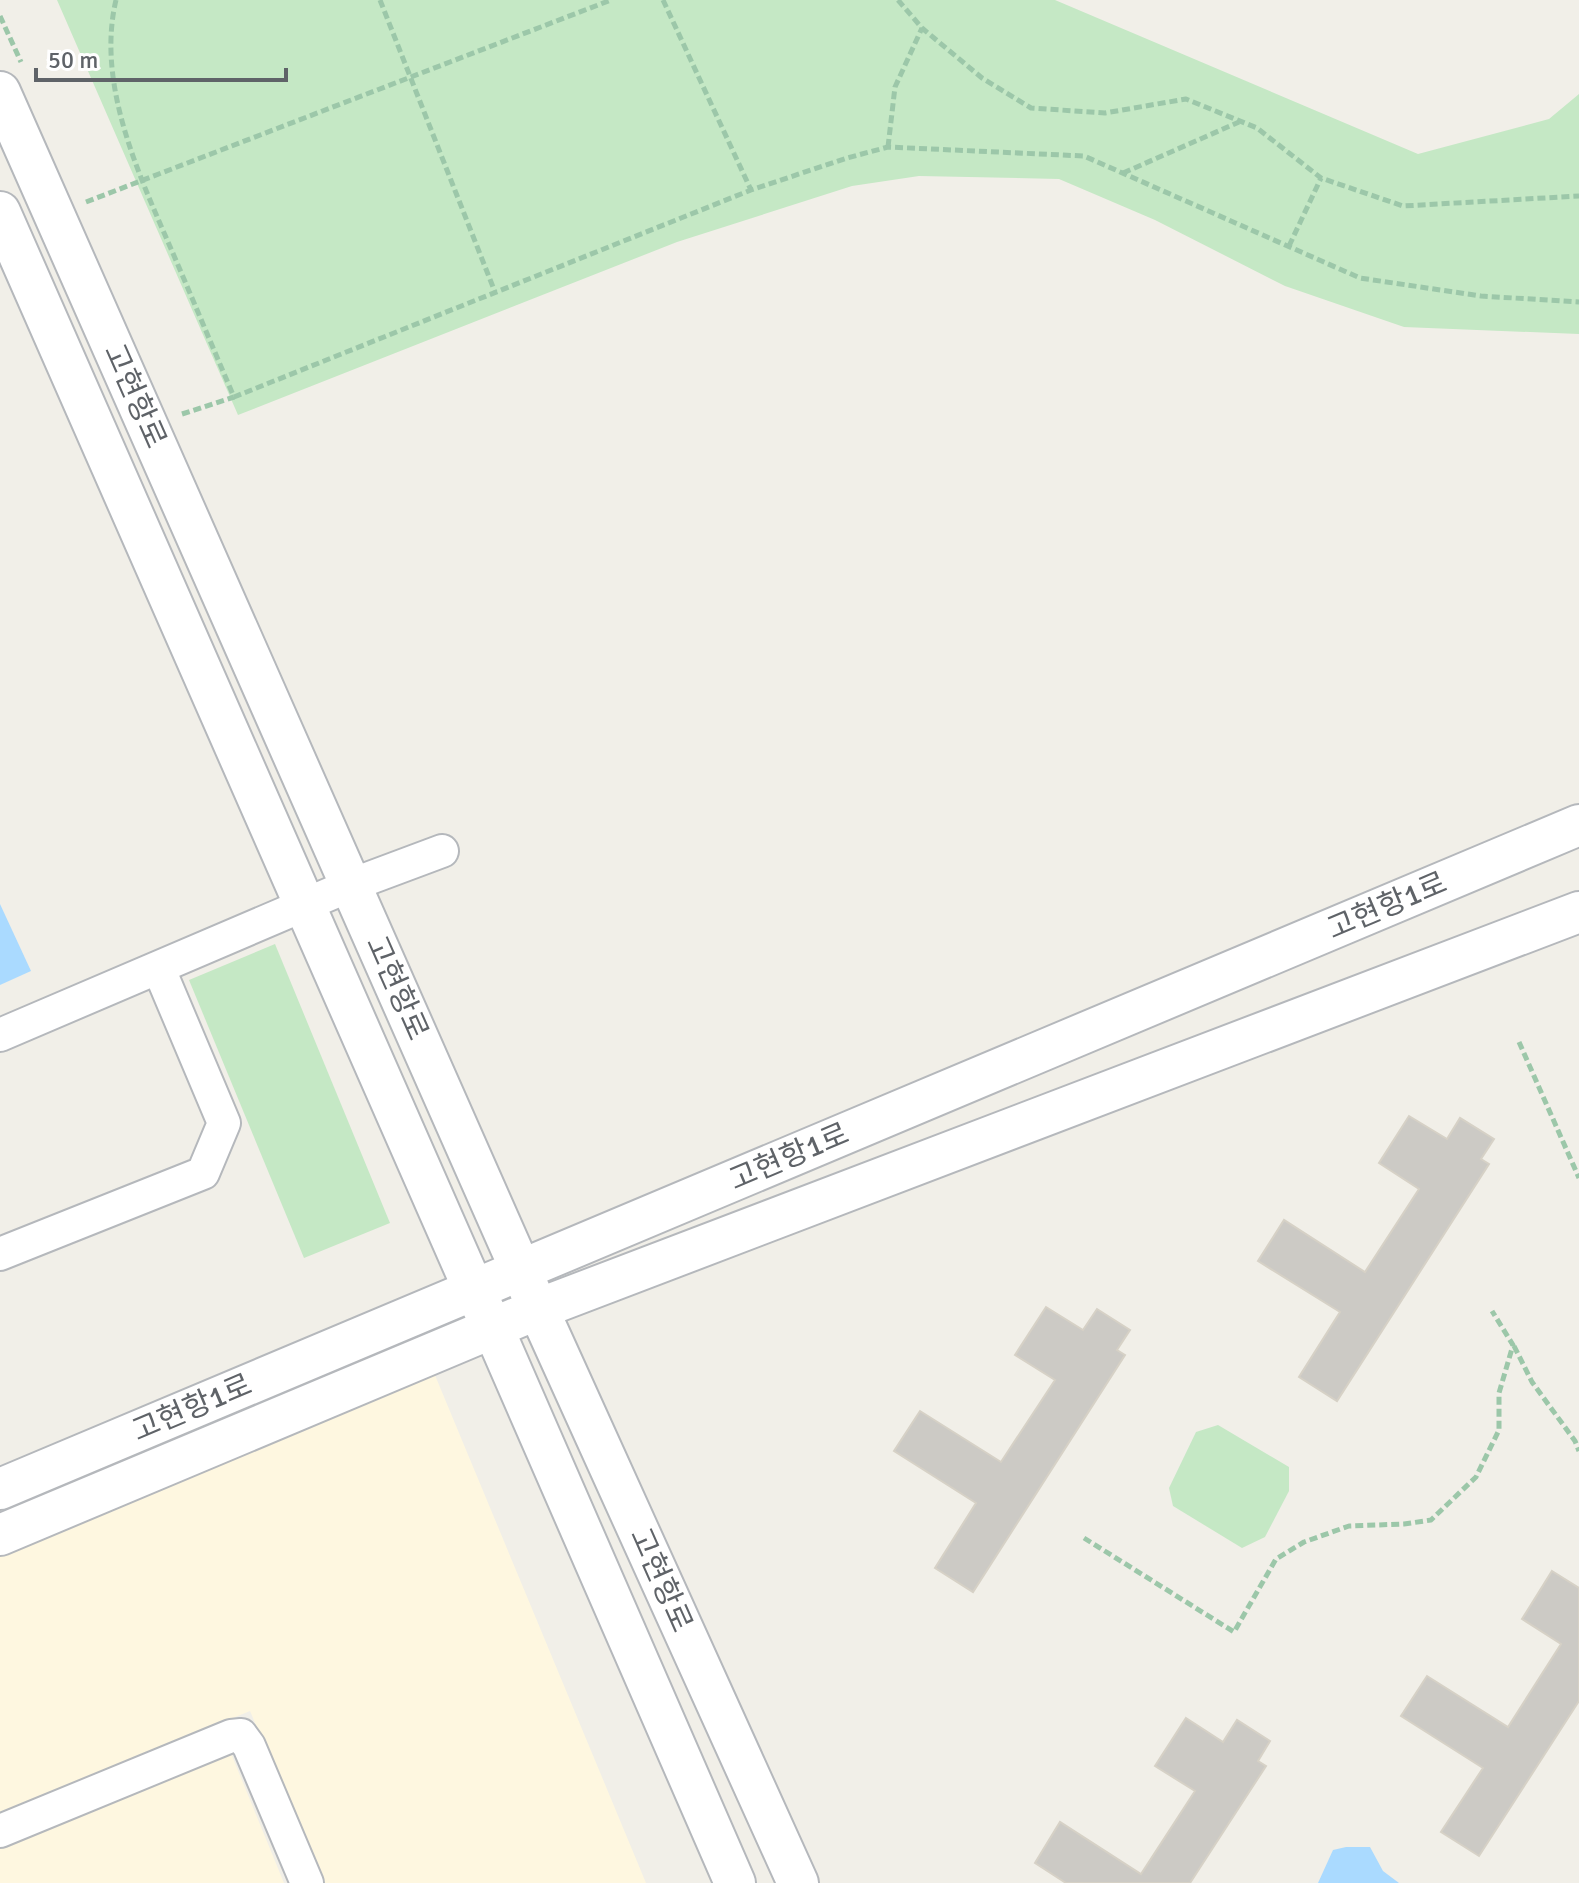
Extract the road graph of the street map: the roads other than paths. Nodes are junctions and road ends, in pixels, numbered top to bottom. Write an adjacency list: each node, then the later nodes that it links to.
1 (0, 92): 5 (street, 고현항로)
2 (0, 212): 6 (street, 고현항로)
3 (1579, 825): 11 (street, 고현항1로)
4 (442, 851): 5 (street)
5 (351, 885): 6 (street); 11 (street, 고현항로)
6 (305, 906): 8 (street); 12 (street, 고현항로)
7 (1579, 912): 13 (street, 고현항1로)
8 (159, 969): 9 (street); 10 (street)
9 (0, 1035)
10 (0, 1254)
11 (522, 1269): 12 (street, 고현항1로); 13 (street, 고현항로)
12 (473, 1288): 14 (street, 고현항로); 15 (street, 고현항1로)
13 (538, 1309): 14 (street, 고현항1로); 20 (street, 고현항로)
14 (493, 1328): 16 (street, 고현항1로); 19 (street, 고현항로)
15 (0, 1489)
16 (0, 1535)
17 (0, 1831): 18 (street)
18 (307, 1883)
19 (735, 1883)
20 (798, 1883)

